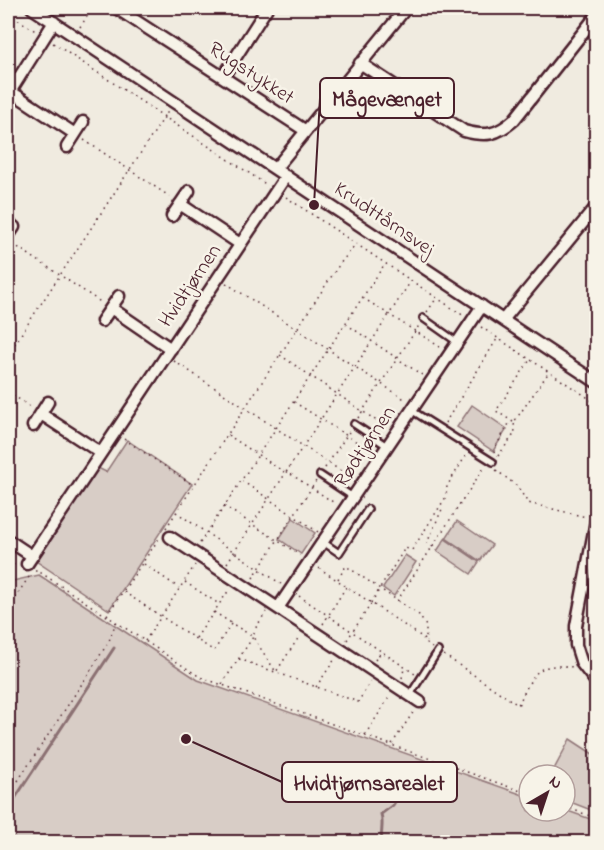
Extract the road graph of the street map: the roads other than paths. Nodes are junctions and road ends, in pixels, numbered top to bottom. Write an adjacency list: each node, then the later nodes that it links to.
1 (32, 8): 6 (street, Krudttårnsvej)
2 (116, 8): 8 (street, Rugstykket)
3 (267, 8): 8 (street)
4 (406, 8): 7 (street)
5 (597, 16): 7 (street)
6 (54, 22): 9 (street); 14 (street, Krudttårnsvej)
7 (360, 63): 11 (street)
8 (223, 77): 11 (street, Rugstykket)
9 (9, 93): 12 (street)
10 (83, 122): 12 (street)
11 (306, 131): 14 (street)
12 (75, 134): 13 (street)
13 (67, 147)
14 (275, 169): 15 (street, Krudttårnsvej)
15 (286, 176): 20 (street, Hvidtjørnen); 22 (street, Krudttårnsvej)
16 (189, 191): 17 (street)
17 (180, 204): 19 (street); 20 (street, Hvidtjørnen)
18 (597, 207): 25 (street)
19 (172, 216)
20 (240, 244): 28 (street, Hvidtjørnen)
21 (119, 296): 23 (street)
22 (482, 306): 25 (street, Krudttårnsvej); 27 (street, Rødtjørnen)
23 (111, 308): 26 (street); 28 (street, Hvidtjørnen)
24 (423, 318): 27 (lane)
25 (503, 320): 29 (street, Krudttårnsvej)
26 (102, 321)
27 (458, 342): 31 (street, Rødtjørnen)
28 (168, 352): 36 (street, Hvidtjørnen)
29 (597, 382)
30 (48, 402): 32 (street)
31 (413, 408): 35 (street, Rødtjørnen); 37 (lane)
32 (40, 414): 34 (street); 36 (street)
33 (354, 424): 35 (lane)
34 (33, 426)
35 (387, 446): 39 (street, Rødtjørnen)
36 (101, 453): 44 (street, Hvidtjørnen)
37 (492, 462)
38 (320, 475): 39 (lane)
39 (353, 497): 43 (street, Rødtjørnen)
40 (368, 509): 43 (lane)
41 (597, 521): 47 (street)
42 (170, 537): 45 (street)
43 (320, 537): 45 (street, Rødtjørnen)
44 (8, 540)
45 (278, 608): 48 (street)
46 (438, 651): 48 (lane)
47 (597, 682)
48 (410, 695): 49 (street)
49 (420, 702)

